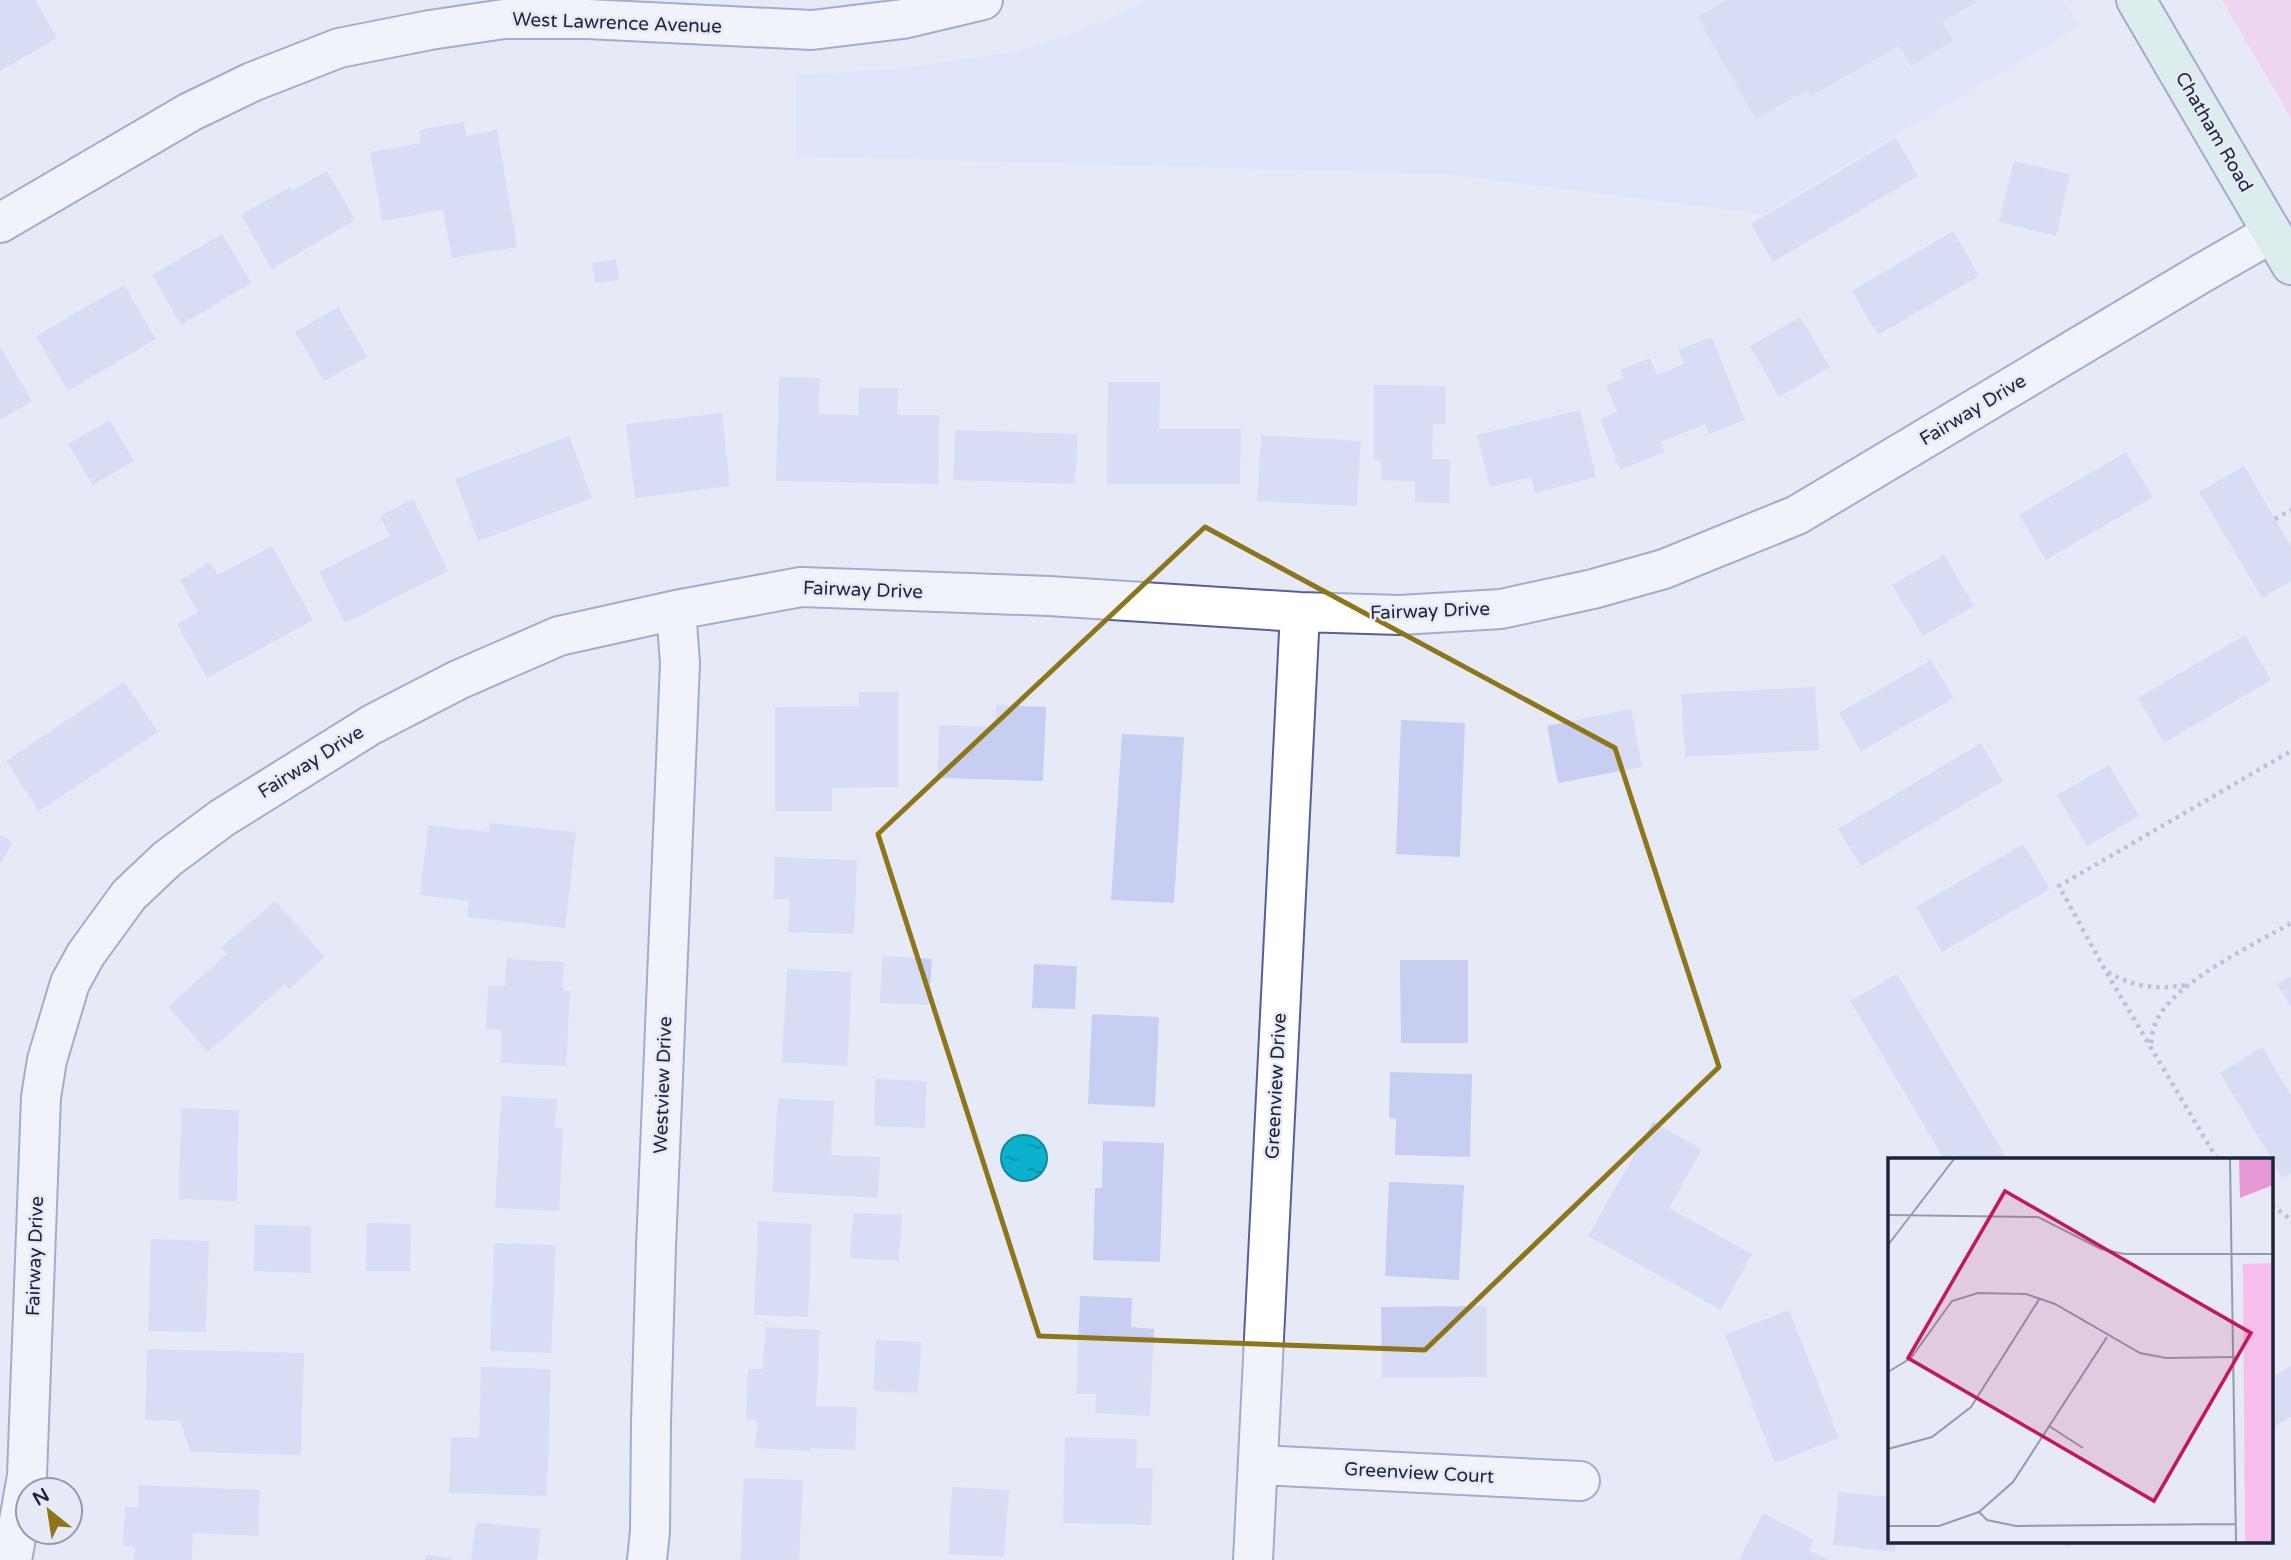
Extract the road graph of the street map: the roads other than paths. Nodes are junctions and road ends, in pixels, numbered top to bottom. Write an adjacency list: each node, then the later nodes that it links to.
1 (983, 0): 3 (street, West Lawrence Avenue)
2 (2136, 0): 4 (main road, Chatham Road)
3 (0, 223)
4 (2282, 249): 6 (street, Fairway Drive)
5 (676, 610): 6 (street, Fairway Drive); 9 (street, Fairway Drive); 10 (street, Westview Drive)
6 (1300, 612): 7 (street, Greenview Drive)
7 (1258, 1465): 8 (street, Greenview Court); 11 (street, Greenview Drive)
8 (1580, 1481)
9 (12, 1560)
10 (646, 1560)
11 (1253, 1560)

